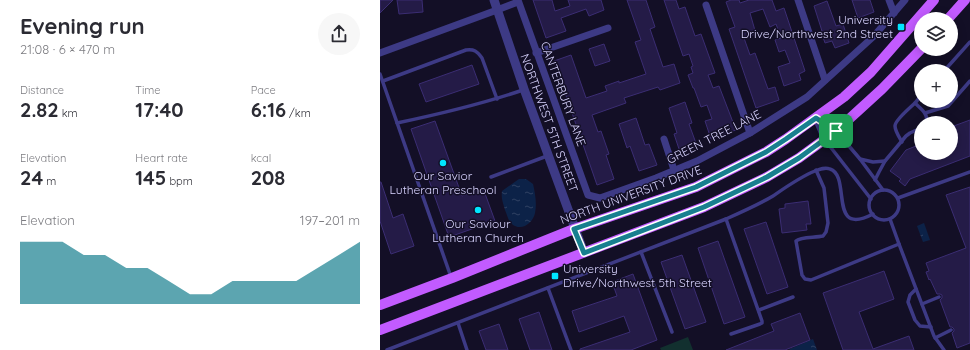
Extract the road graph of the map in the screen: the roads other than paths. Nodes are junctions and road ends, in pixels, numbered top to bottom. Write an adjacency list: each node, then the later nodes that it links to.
1 (494, 0): 9 (street, NORTHWEST 5TH STREET)
2 (798, 0): 19 (street)
3 (889, 0): 11 (street)
4 (905, 0): 11 (street, GREEN TREE LANE)
5 (934, 0): 28 (main road, NORTH UNIVERSITY DRIVE)
6 (965, 0): 10 (main road)
7 (518, 1): 9 (street); 15 (street, CANTERBURY LANE)
8 (706, 5): 32 (street)
9 (497, 10): 14 (street); 22 (street, NORTHWEST 5TH STREET)
10 (954, 12)
11 (894, 13): 19 (street, GREEN TREE LANE)
12 (608, 28): 15 (street)
13 (970, 42): 17 (lane)
14 (380, 53)
15 (536, 53): 45 (street, CANTERBURY LANE)
16 (914, 56): 30 (main road)
17 (950, 64)
18 (380, 74): 20 (lane)
19 (825, 80): 32 (street, GREEN TREE LANE)
20 (383, 81): 23 (lane); 29 (lane)
21 (970, 81): 26 (lane)
22 (524, 89): 23 (lane); 36 (street, NORTHWEST 5TH STREET)
23 (496, 99): 29 (lane)
24 (914, 104): 35 (lane)
25 (920, 108): 26 (lane)
26 (925, 113): 27 (lane)
27 (926, 116)
28 (816, 118): 30 (street); 34 (street); 51 (main road, NORTH UNIVERSITY DRIVE)
29 (397, 123): 55 (lane)
30 (836, 131): 34 (main road); 37 (lane)
31 (914, 131): 35 (lane)
32 (750, 133): 39 (street, GREEN TREE LANE)
33 (664, 139): 39 (street)
34 (825, 139): 47 (lane); 54 (main road)
35 (902, 142): 38 (lane)
36 (548, 156): 42 (lane); 51 (street, NORTHWEST 5TH STREET)
37 (860, 159): 38 (lane); 43 (lane)
38 (885, 161): 43 (lane)
39 (674, 170): 45 (street, GREEN TREE LANE)
40 (816, 170): 48 (lane); 50 (lane); 52 (lane)
41 (970, 172): 46 (lane)
42 (491, 177)
43 (876, 180): 44 (lane)
44 (883, 190): 46 (lane); 47 (lane)
45 (588, 195)
46 (898, 198): 49 (lane)
47 (871, 199): 48 (lane)
48 (873, 214): 49 (lane)
49 (890, 218): 52 (lane)
50 (726, 219): 53 (lane); 62 (lane)
51 (574, 229): 54 (street, NORTHWEST 5TH STREET); 55 (main road, NORTH UNIVERSITY DRIVE)
52 (899, 244): 57 (lane)
53 (641, 252): 56 (lane); 67 (lane)
54 (584, 253): 65 (main road)
55 (452, 278): 61 (main road, NORTH UNIVERSITY DRIVE)
56 (548, 288): 63 (lane); 72 (lane)
57 (916, 289): 60 (lane); 64 (lane)
58 (794, 296): 62 (lane)
59 (939, 297): 60 (lane)
60 (922, 304): 64 (lane)
61 (380, 305)
62 (759, 310): 68 (lane)
63 (458, 323): 70 (lane); 71 (lane)
64 (931, 327): 69 (lane)
65 (380, 330)
66 (951, 330): 69 (lane)
67 (672, 332)
68 (731, 334)
69 (935, 338): 73 (lane)
70 (386, 350)
71 (467, 350)
72 (571, 350)
73 (944, 350)

